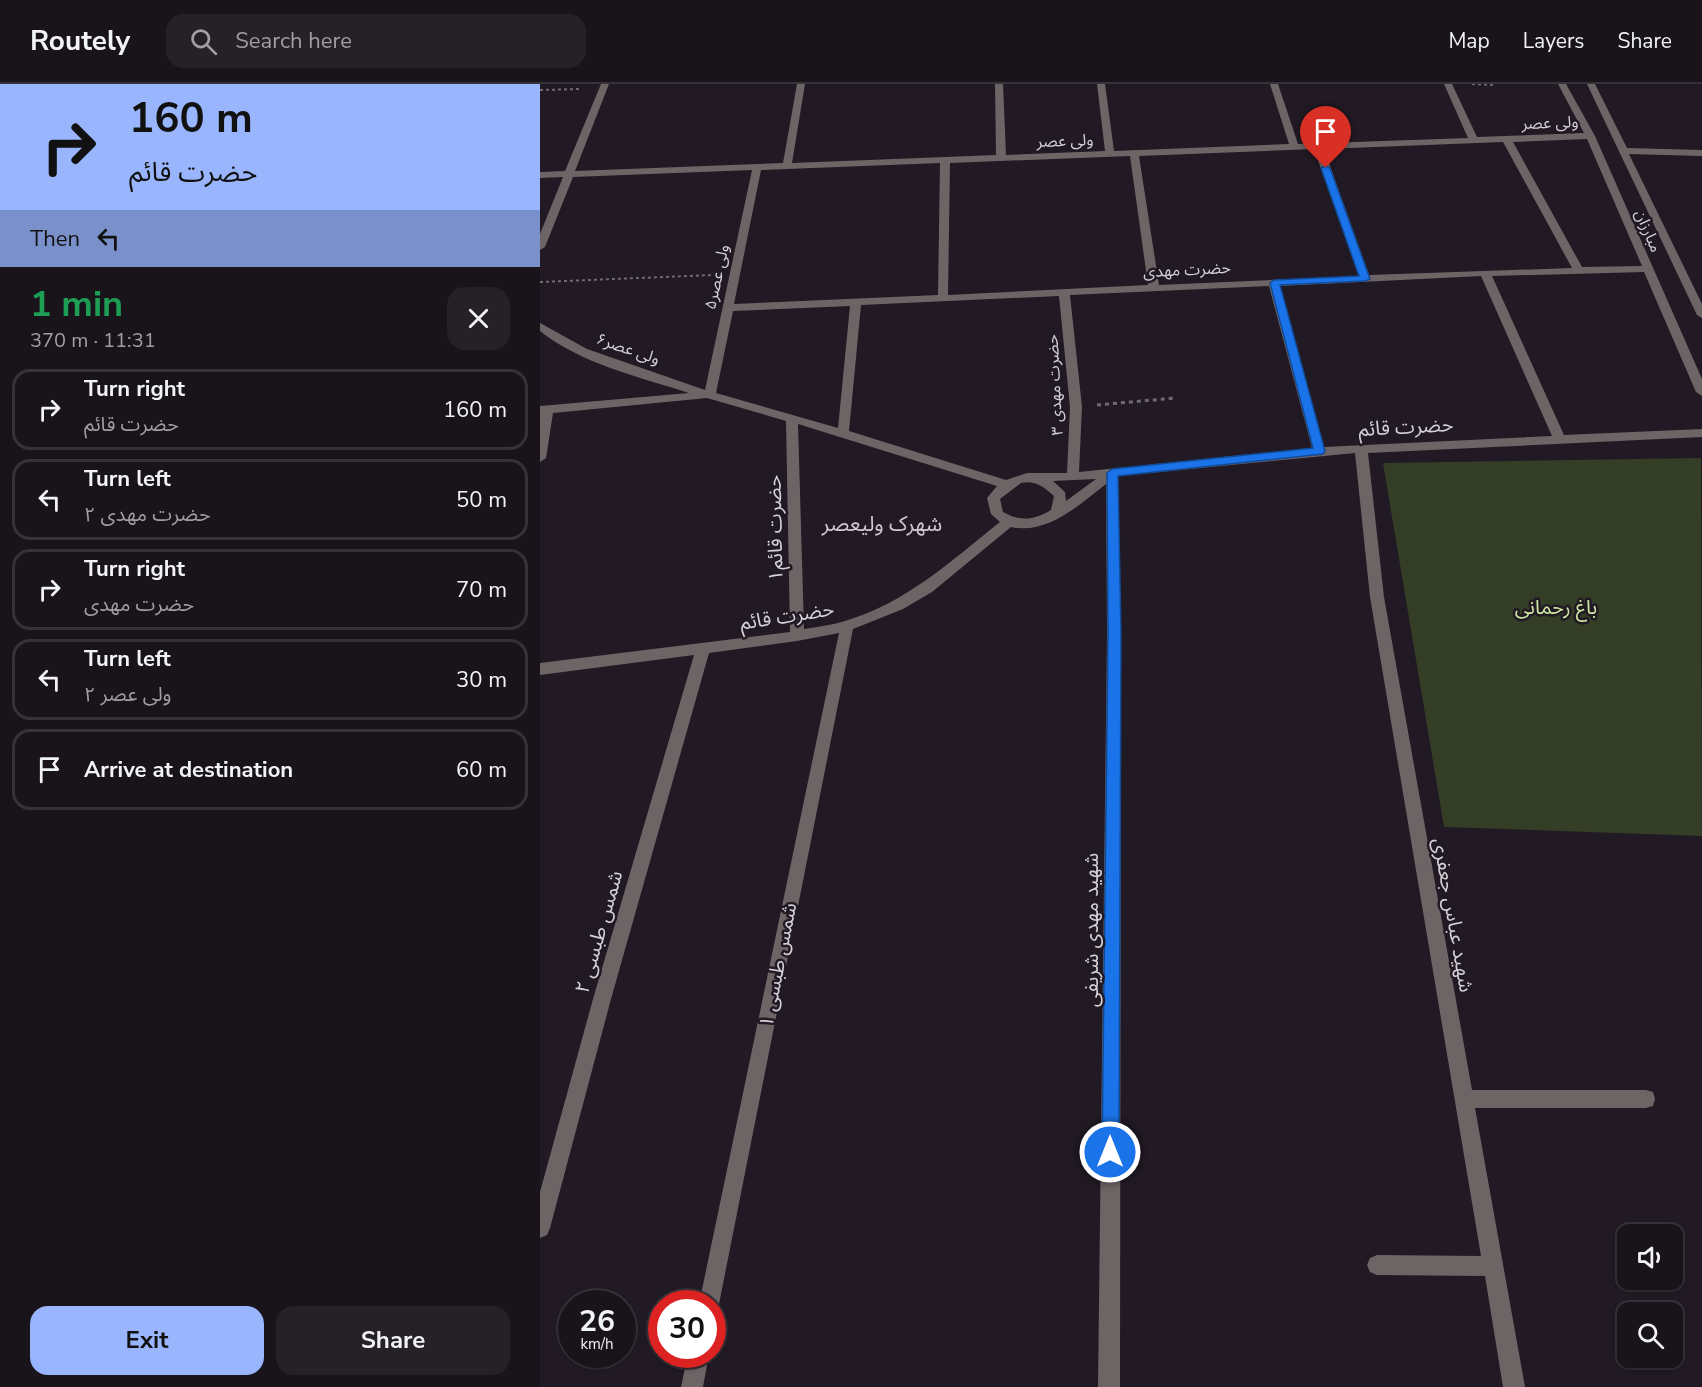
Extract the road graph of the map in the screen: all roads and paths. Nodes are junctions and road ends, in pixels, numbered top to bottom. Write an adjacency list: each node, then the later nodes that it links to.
1 (999, 84): 19 (street)
2 (1101, 84): 18 (street)
3 (1274, 84): 14 (street)
4 (1448, 84): 12 (street)
5 (1562, 84): 10 (street, مبارزان)
6 (1591, 84): 15 (street, مبارزان)
7 (604, 86): 9 (path); 23 (street)
8 (800, 89): 22 (street)
9 (540, 90)
10 (1590, 136): 11 (street, ولی عصر); 26 (street, مبارزان)
11 (1507, 140): 12 (street, ولی عصر); 27 (street)
12 (1474, 141): 13 (street, ولی عصر)
13 (1318, 146): 14 (street, ولی عصر); 30 (street)
14 (1294, 147): 16 (street, ولی عصر)
15 (1624, 152): 17 (street); 38 (street, مبارزان)
16 (1134, 153): 18 (street, ولی عصر); 33 (street)
17 (1702, 153)
18 (1110, 154): 19 (street, ولی عصر)
19 (1001, 158): 20 (street, ولی عصر)
20 (945, 160): 22 (street, ولی عصر); 35 (street)
21 (757, 167): 22 (street, ولی عصر); 23 (street, ولی عصر); 29 (street, ولی عصر۵)
22 (787, 167)
23 (567, 174): 24 (street, ولی عصر); 25 (street)
24 (540, 175)
25 (540, 247)
26 (1648, 269): 27 (street, حضرت مهدی); 40 (street, مبارزان)
27 (1579, 271): 28 (street, حضرت مهدی)
28 (1485, 273): 30 (street, حضرت مهدی); 48 (street)
29 (735, 275): 31 (path); 37 (street, ولی عصر۵)
30 (1365, 279): 32 (street, حضرت مهدی)
31 (540, 282)
32 (1274, 283): 33 (street, حضرت مهدی); 50 (street)
33 (1154, 288): 34 (street, حضرت مهدی)
34 (1064, 292): 35 (street, حضرت مهدی); 43 (street, حضرت مهدی ۳)
35 (943, 298): 36 (street, حضرت مهدی)
36 (856, 302): 37 (street, حضرت مهدی); 47 (street)
37 (727, 308): 41 (street, ولی عصر۵)
38 (1702, 315)
39 (542, 331): 41 (street, ولی عصر۶)
40 (1702, 392)
41 (710, 395): 44 (street); 45 (street)
42 (1175, 398): 43 (path)
43 (1076, 407): 54 (street, حضرت مهدی ۳)
44 (544, 409): 51 (street)
45 (792, 419): 47 (street); 59 (street, حضرت قائم۱)
46 (1702, 434): 48 (street, حضرت قائم)
47 (843, 435): 55 (street)
48 (1559, 438): 49 (street, حضرت قائم)
49 (1361, 449): 50 (street, حضرت قائم); 62 (street, شهید عباس جعفری)
50 (1319, 451): 52 (street, حضرت قائم)
51 (540, 458)
52 (1112, 473): 54 (street, حضرت قائم); 56 (street); 70 (street, شهید مهدی شریفی)
53 (1027, 477): 54 (street, حضرت قائم); 55 (street); 56 (street)
54 (1073, 477)
55 (1005, 484): 57 (street)
56 (1058, 512): 57 (street)
57 (1009, 521): 58 (street, حضرت قائم)
58 (847, 626): 59 (street, حضرت قائم); 67 (street, شمس طبسی ۱)
59 (797, 636): 60 (street, حضرت قائم)
60 (703, 648): 61 (street, حضرت قائم); 64 (street, شمس طبسی ۲)
61 (540, 669)
62 (1464, 1099): 63 (street); 66 (street, شهید عباس جعفری)
63 (1646, 1099)
64 (540, 1228)
65 (1377, 1265): 66 (street)
66 (1493, 1266): 71 (street, شهید عباس جعفری)
67 (713, 1290)
68 (696, 1368): 69 (street)
69 (692, 1387)
70 (1109, 1387)
71 (1514, 1387)

